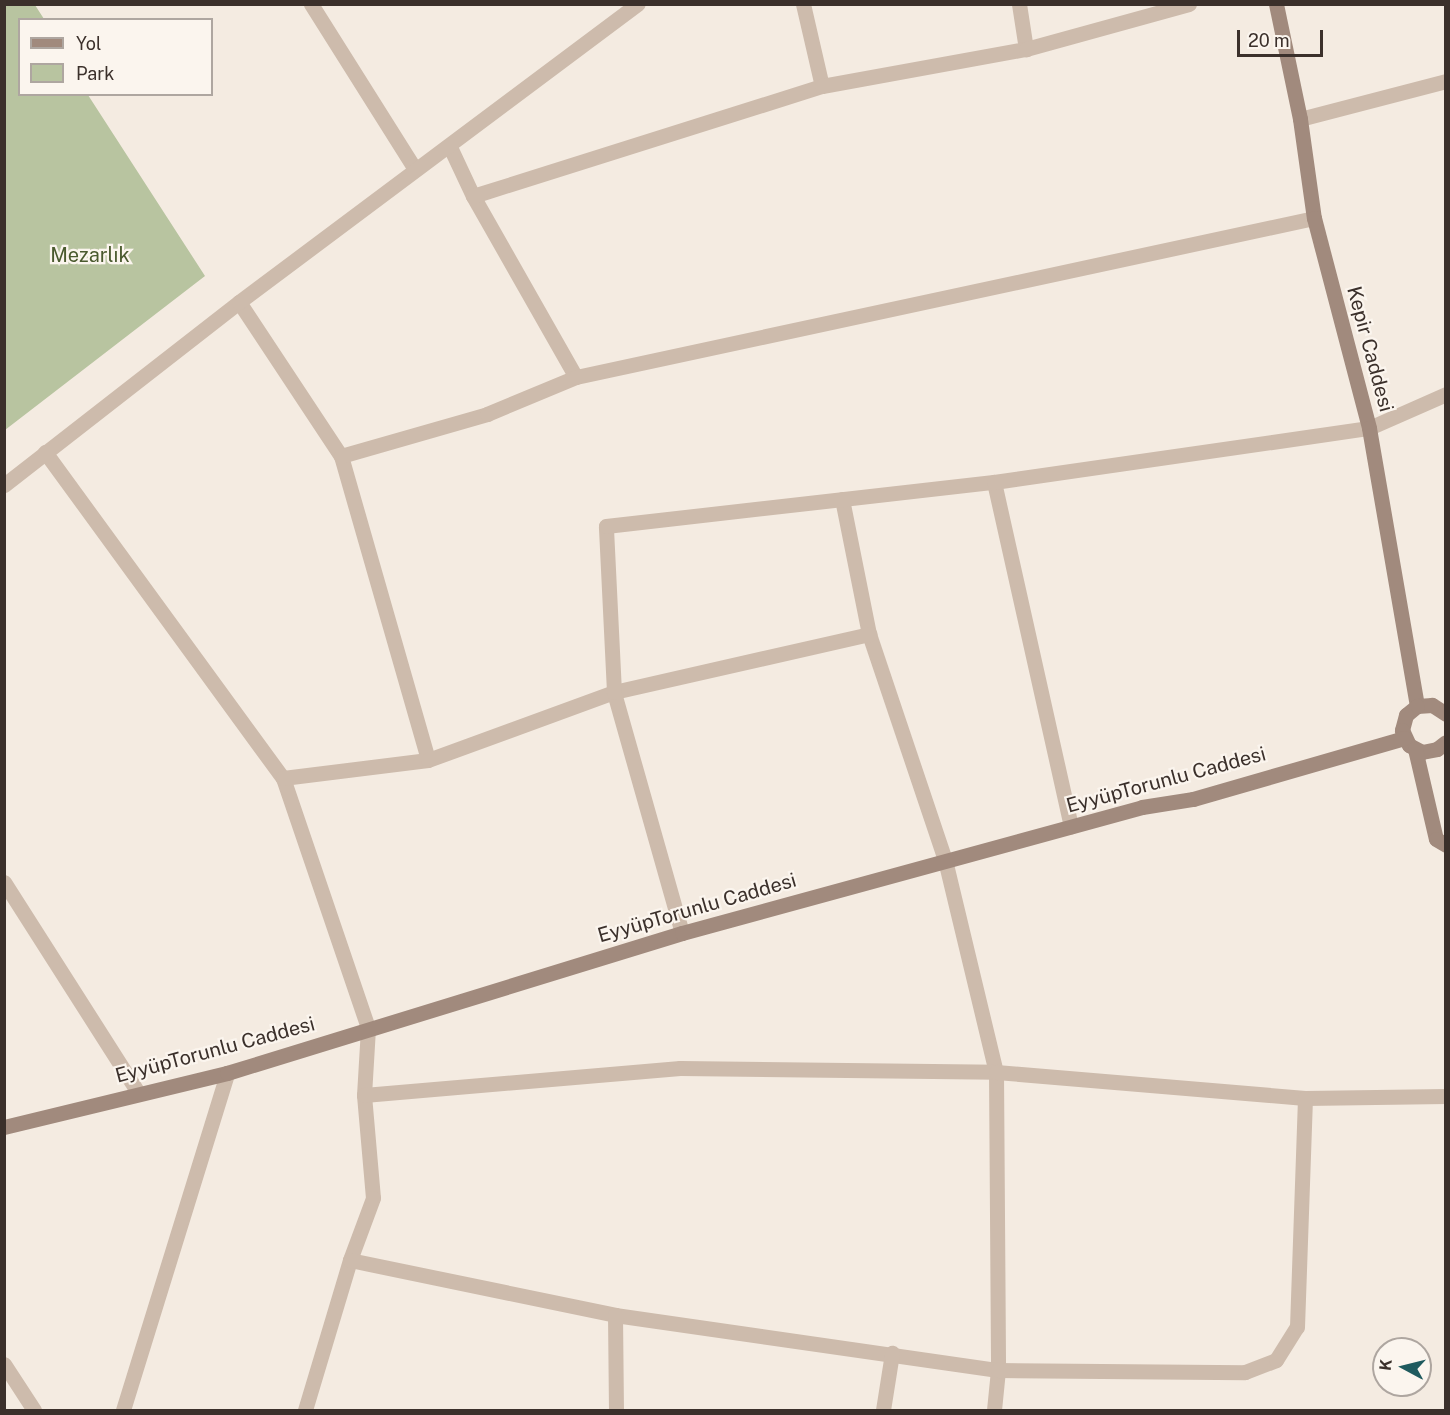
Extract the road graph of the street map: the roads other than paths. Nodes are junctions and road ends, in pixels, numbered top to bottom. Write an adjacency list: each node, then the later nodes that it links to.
1 (311, 4): 12 (street)
2 (638, 4): 11 (street)
3 (803, 4): 9 (street)
4 (1019, 4): 7 (street)
5 (1189, 4): 7 (street)
6 (1276, 4): 10 (street, Kepir Caddesi)
7 (1026, 49): 9 (street)
8 (1446, 81): 10 (street)
9 (822, 86): 13 (street)
10 (1300, 119): 14 (street, Kepir Caddesi)
11 (450, 147): 12 (street); 13 (street)
12 (415, 169): 15 (street)
13 (473, 196): 16 (street)
14 (1314, 218): 16 (street); 18 (street, Kepir Caddesi)
15 (239, 302): 19 (street); 20 (street)
16 (576, 377): 20 (street)
17 (1446, 394): 18 (street)
18 (1369, 428): 21 (street); 26 (street, Kepir Caddesi)
19 (45, 452): 22 (street); 32 (street)
20 (341, 456): 31 (street)
21 (994, 483): 23 (street); 33 (street)
22 (4, 485)
23 (842, 499): 24 (street); 25 (street)
24 (869, 634): 25 (street); 35 (street)
25 (614, 692): 31 (street); 37 (street)
26 (1418, 706): 27 (street); 28 (street)
27 (1445, 712)
28 (1404, 738): 30 (street); 33 (street, EyyüpTorunlu Caddesi)
29 (1445, 746): 30 (street)
30 (1415, 749): 34 (street)
31 (428, 760): 32 (street)
32 (283, 778): 38 (street)
33 (1071, 826): 35 (street, EyyüpTorunlu Caddesi)
34 (1446, 845)
35 (945, 860): 37 (street, EyyüpTorunlu Caddesi); 39 (street)
36 (4, 882): 41 (street)
37 (682, 933): 38 (street, EyyüpTorunlu Caddesi)
38 (368, 1028): 40 (street, EyyüpTorunlu Caddesi); 42 (street)
39 (996, 1072): 42 (street); 44 (street); 50 (street)
40 (227, 1073): 41 (street, EyyüpTorunlu Caddesi); 52 (street)
41 (138, 1092): 45 (street, EyyüpTorunlu Caddesi)
42 (364, 1095): 46 (street)
43 (1446, 1096): 44 (street)
44 (1305, 1098): 50 (street)
45 (4, 1127)
46 (350, 1260): 47 (street); 53 (street)
47 (615, 1315): 48 (street); 54 (street)
48 (892, 1353): 50 (street); 55 (street)
49 (4, 1364): 51 (street)
50 (998, 1370): 56 (street)
51 (34, 1410)
52 (123, 1410)
53 (305, 1410)
54 (616, 1410)
55 (883, 1410)
56 (994, 1410)

